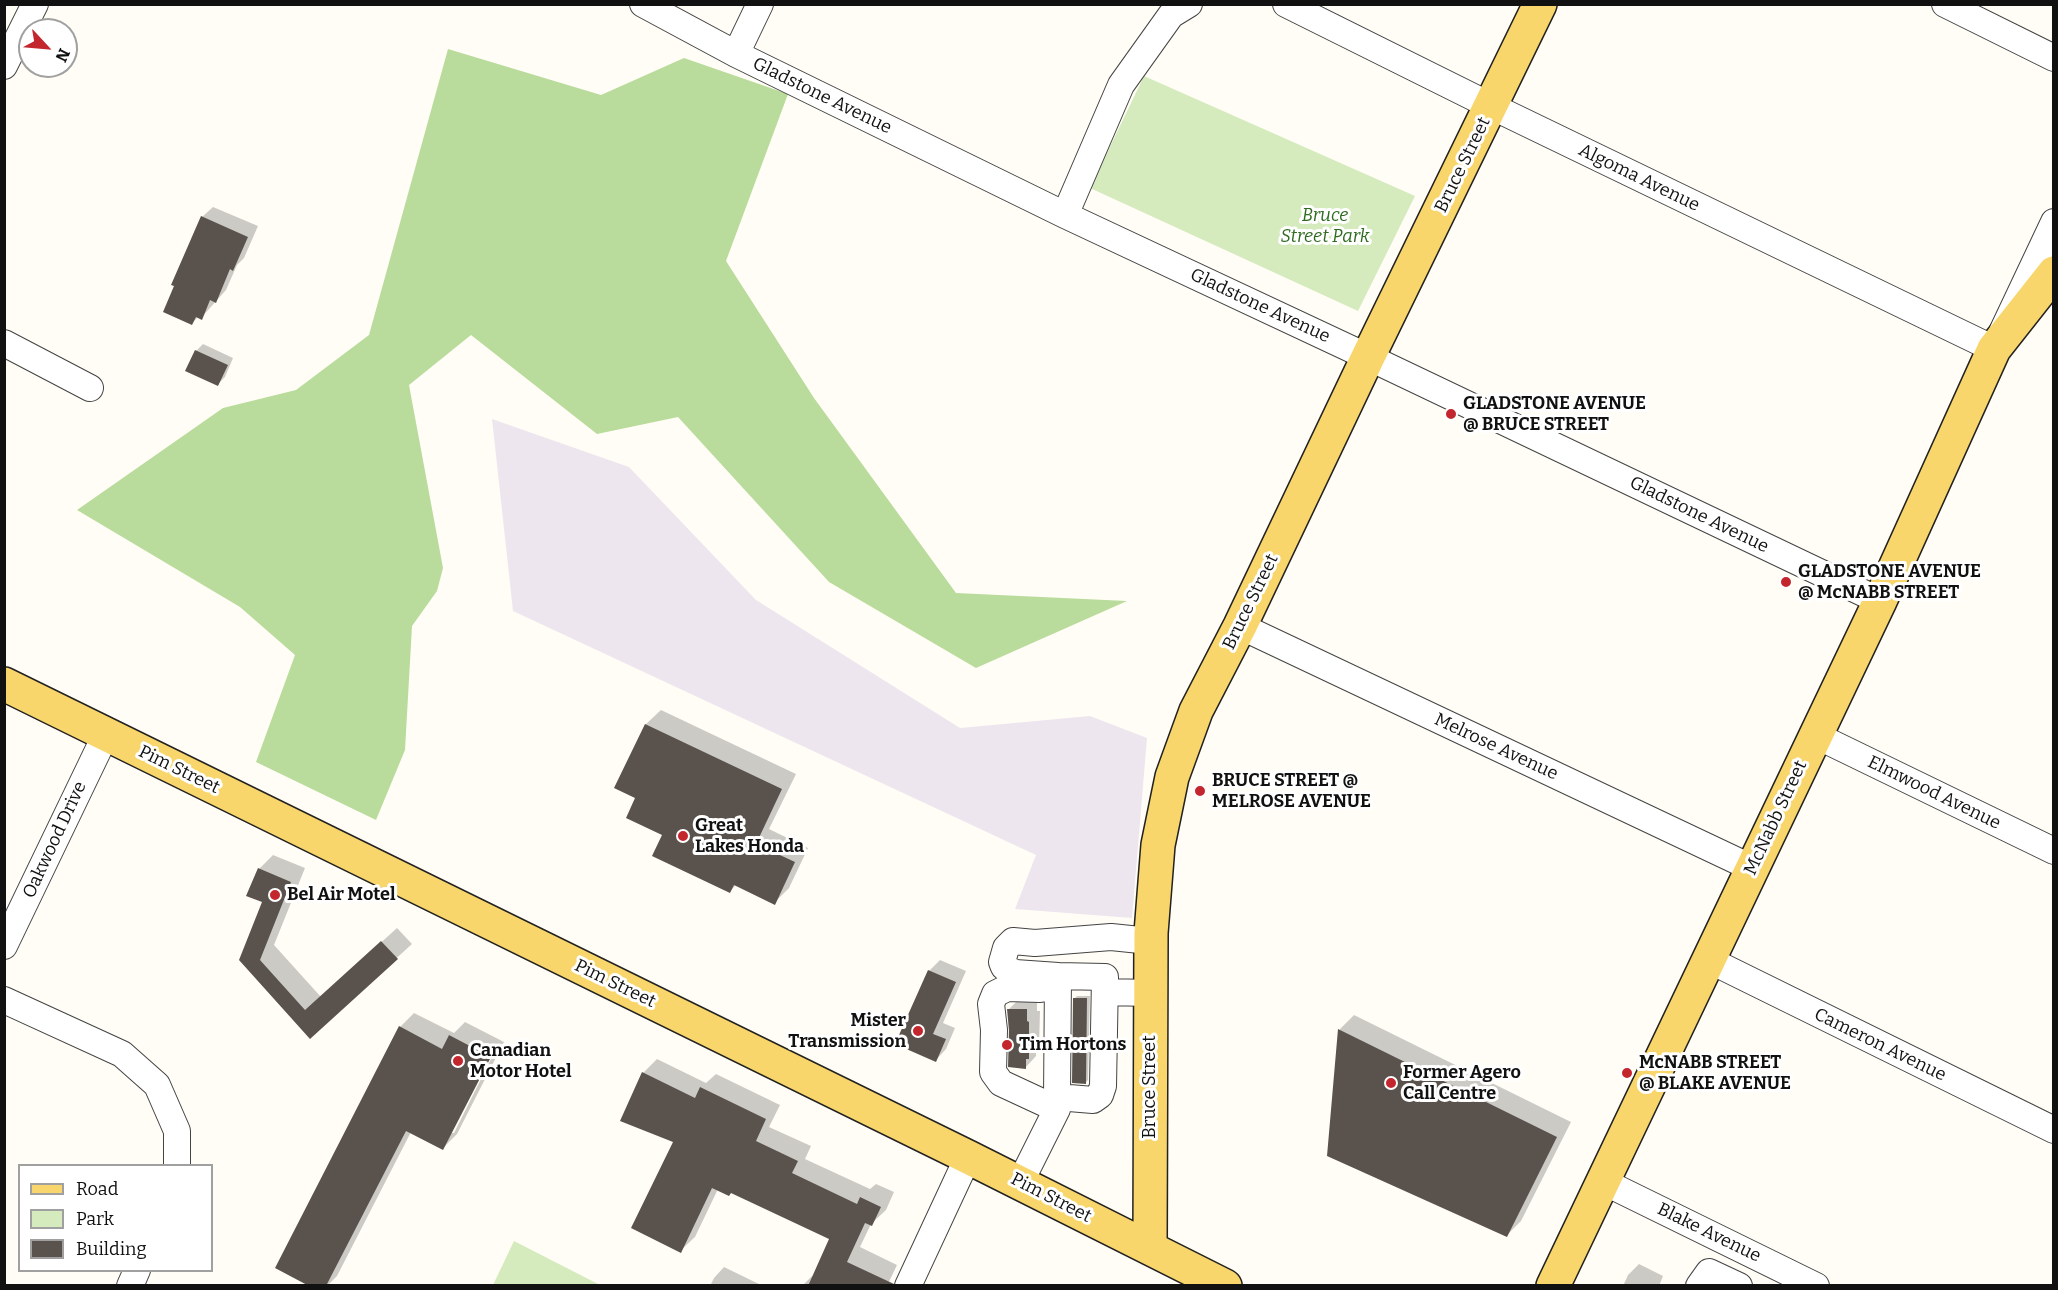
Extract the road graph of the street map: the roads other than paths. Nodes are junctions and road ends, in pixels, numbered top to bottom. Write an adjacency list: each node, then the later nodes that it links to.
1 (35, 4): 8 (street)
2 (643, 4): 9 (street, Gladstone Avenue)
3 (760, 4): 9 (street)
4 (1189, 4): 13 (street)
5 (1286, 4): 12 (street, Algoma Avenue)
6 (1540, 4): 12 (main road, Bruce Street)
7 (1945, 4): 10 (street)
8 (12, 31): 11 (street)
9 (736, 54): 13 (street, Gladstone Avenue)
10 (2054, 58)
11 (4, 66)
12 (1491, 106): 17 (street, Algoma Avenue); 18 (main road, Bruce Street)
13 (1065, 215): 18 (street, Gladstone Avenue)
14 (2054, 222): 17 (street, McNabb Street)
15 (2054, 273): 17 (main road, McNabb Street)
16 (4, 343): 19 (street)
17 (1994, 348): 20 (main road, McNabb Street)
18 (1368, 357): 20 (street, Gladstone Avenue); 21 (main road, Bruce Street)
19 (90, 388)
20 (1880, 601): 24 (main road, McNabb Street)
21 (1240, 626): 26 (street, Melrose Avenue); 27 (main road, Bruce Street)
22 (4, 684): 23 (main road, Pim Street)
23 (105, 734): 29 (street, Oakwood Drive); 37 (main road, Pim Street)
24 (1815, 735): 25 (street, Elmwood Avenue); 26 (main road, McNabb Street)
25 (2054, 851)
26 (1752, 868): 30 (main road, McNabb Street)
27 (1150, 941): 28 (street); 33 (main road, Bruce Street)
28 (1028, 942): 31 (street); 31 (street)
29 (4, 946)
30 (1707, 959): 36 (street, Cameron Avenue); 39 (main road, McNabb Street)
31 (1058, 983): 32 (street); 35 (street); 35 (street)
32 (1105, 992): 33 (street); 35 (street)
33 (1150, 993): 41 (main road, Bruce Street)
34 (4, 1000): 38 (street)
35 (1057, 1103): 40 (street)
36 (2054, 1130)
37 (968, 1157): 40 (main road, Pim Street); 45 (street)
38 (177, 1164)
39 (1602, 1181): 42 (street, Blake Avenue); 47 (main road, McNabb Street)
40 (1020, 1183): 41 (main road, Pim Street)
41 (1150, 1248): 46 (main road, Pim Street)
42 (1755, 1256): 49 (street); 50 (street, Blake Avenue)
43 (136, 1272): 44 (street)
44 (130, 1286)
45 (908, 1286)
46 (1225, 1286)
47 (1553, 1286)
48 (1699, 1286): 49 (street)
49 (1740, 1286)
50 (1816, 1286)

